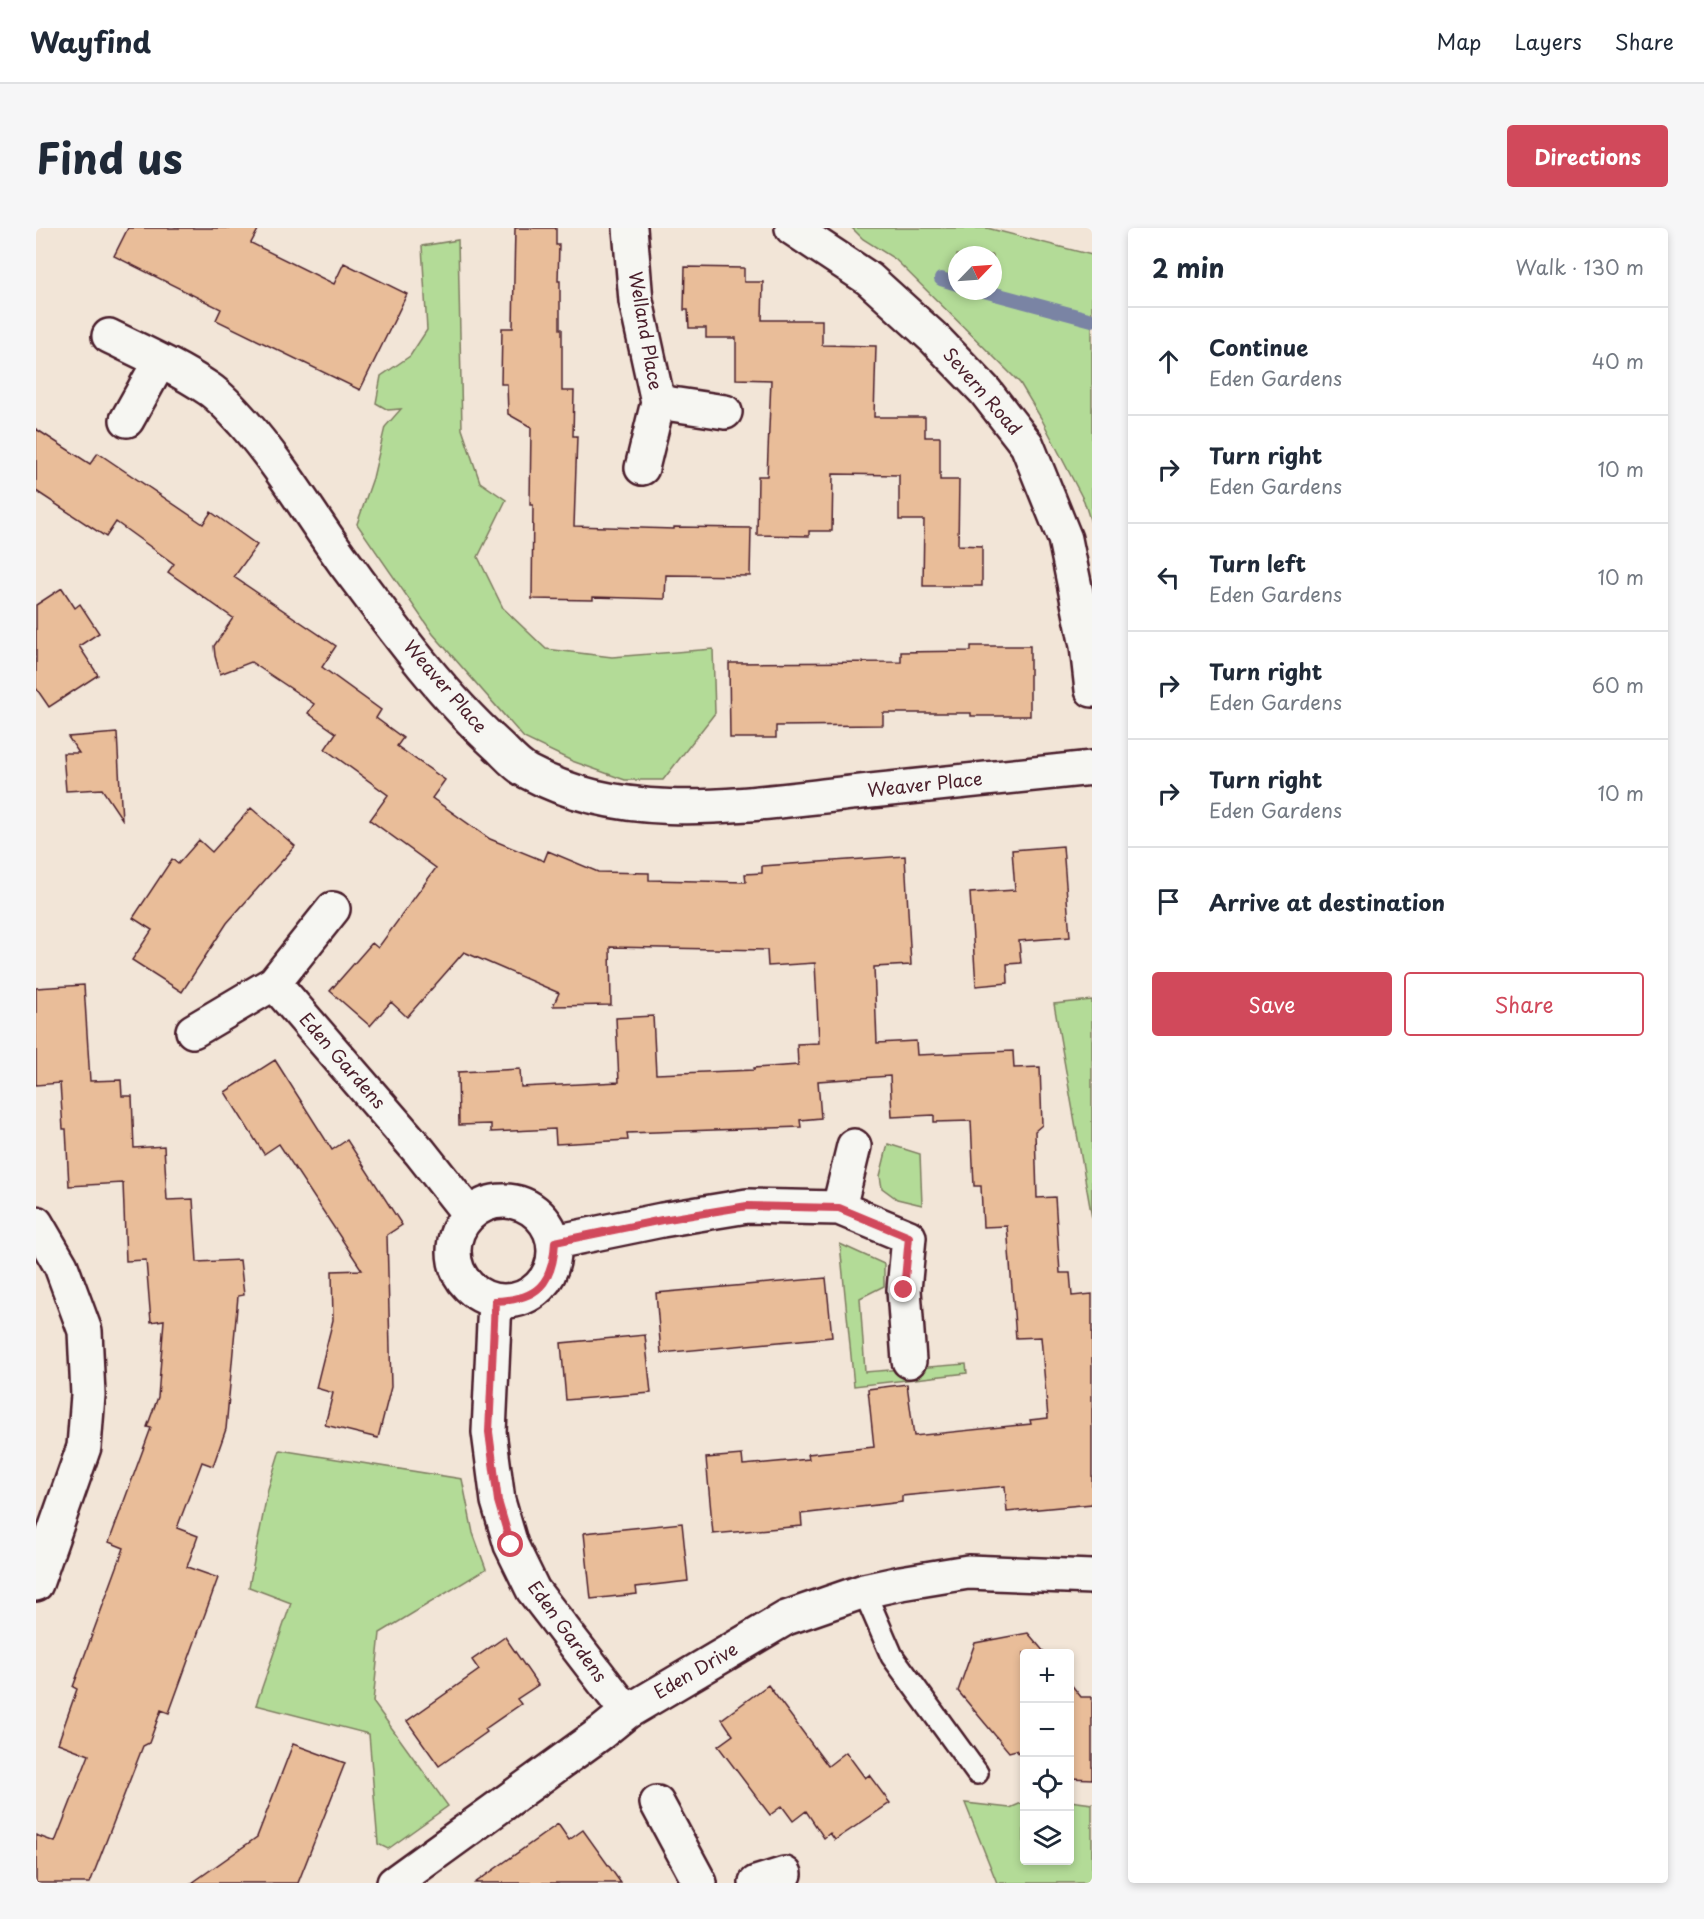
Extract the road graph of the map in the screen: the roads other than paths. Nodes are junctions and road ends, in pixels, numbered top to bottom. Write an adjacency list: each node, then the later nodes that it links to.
1 (630, 228): 5 (street, Welland Place)
2 (798, 230): 9 (street, Severn Road)
3 (109, 336): 4 (street, Weaver Place)
4 (160, 361): 7 (street); 10 (street, Weaver Place)
5 (658, 402): 6 (street); 8 (street, Welland Place)
6 (725, 412)
7 (127, 420)
8 (642, 468)
9 (1092, 690)
10 (1092, 768)
11 (333, 909): 12 (street)
12 (274, 982): 13 (street); 16 (street, Eden Gardens)
13 (193, 1031)
14 (854, 1146): 15 (street)
15 (839, 1208): 18 (street); 20 (street)
16 (469, 1214): 18 (street); 19 (street)
17 (36, 1223): 22 (street)
18 (555, 1242): 19 (street)
19 (495, 1301): 24 (street, Eden Gardens)
20 (909, 1361)
21 (1092, 1577): 23 (street, Eden Drive)
22 (36, 1584)
23 (864, 1591): 24 (street, Eden Drive); 25 (lane)
24 (627, 1712): 27 (street, Eden Drive)
25 (977, 1773)
26 (657, 1803): 28 (street)
27 (394, 1883)
28 (700, 1883)

